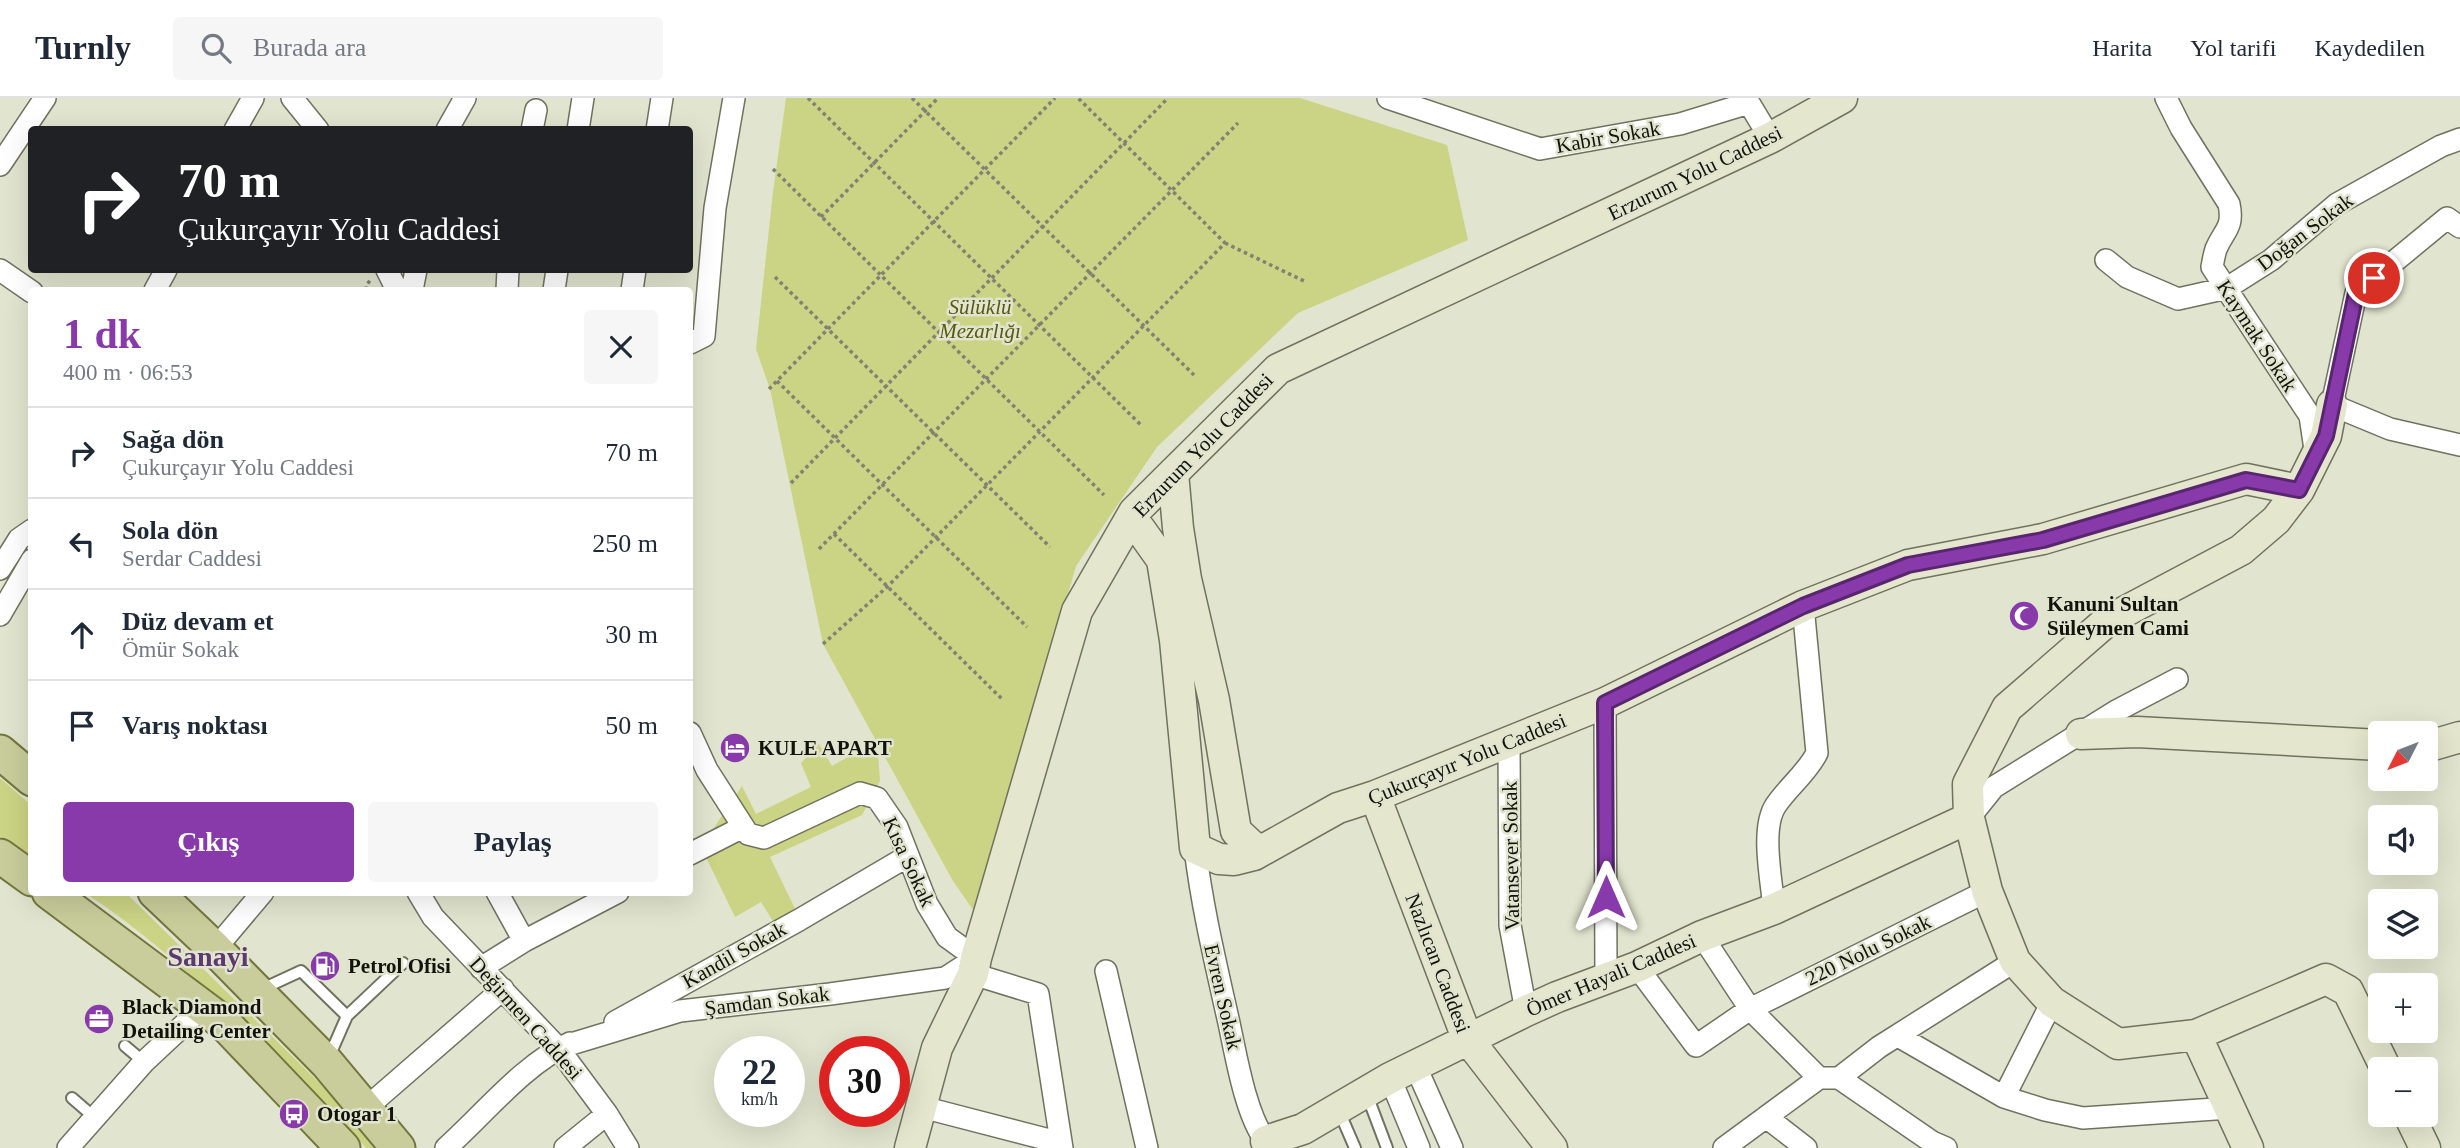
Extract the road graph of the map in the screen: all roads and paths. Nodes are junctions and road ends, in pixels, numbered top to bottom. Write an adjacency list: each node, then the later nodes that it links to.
1 (45, 98): 31 (street)
2 (253, 98): 21 (street)
3 (292, 98): 22 (street)
4 (465, 98): 23 (street)
5 (583, 98): 24 (street)
6 (662, 98): 25 (street)
7 (733, 98): 53 (street)
8 (808, 98): 18 (path)
9 (818, 98): 18 (path)
10 (912, 98): 19 (path)
11 (938, 98): 19 (path)
12 (1055, 98): 33 (path)
13 (1078, 98): 28 (path)
14 (1168, 98): 28 (path)
15 (1388, 98): 26 (street, Kabir Sokak)
16 (1842, 98): 26 (street, Erzurum Yolu Caddesi)
17 (2166, 98): 47 (street, Kaymak Sokak)
18 (813, 103): 30 (path)
19 (925, 111): 30 (path); 33 (path)
20 (1238, 123): 34 (path)
21 (237, 126)
22 (315, 126)
23 (449, 126)
24 (579, 126)
25 (658, 126)
26 (1770, 138): 67 (street, Erzurum Yolu Caddesi)
27 (2450, 143): 29 (street); 47 (street, Doğan Sokak)
28 (1124, 144): 34 (path); 37 (path)
29 (2460, 159)
30 (874, 163): 35 (path); 36 (path)
31 (0, 165)
32 (773, 169): 35 (path)
33 (985, 170): 36 (path); 37 (path)
34 (1171, 190): 39 (path); 42 (path)
35 (821, 217): 43 (path)
36 (934, 222): 43 (path); 45 (path)
37 (1043, 226): 42 (path); 45 (path)
38 (2460, 227): 60 (street)
39 (1225, 243): 46 (path); 50 (path)
40 (2106, 260): 47 (street, Doğan Sokak)
41 (0, 270): 48 (street)
42 (1090, 273): 49 (path); 50 (path)
43 (881, 276): 51 (path); 52 (path)
44 (775, 277): 51 (path)
45 (992, 278): 49 (path); 52 (path)
46 (1304, 281)
47 (2227, 288): 66 (street, Kaymak Sokak)
48 (28, 289)
49 (1039, 325): 55 (path); 56 (path)
50 (1144, 326): 54 (path); 55 (path)
51 (828, 329): 57 (path); 58 (path)
52 (938, 332): 56 (path); 58 (path)
53 (693, 341)
54 (1194, 374)
55 (1093, 378): 61 (path); 62 (path)
56 (986, 379): 62 (path); 63 (path)
57 (777, 382): 59 (path); 64 (path)
58 (886, 386): 63 (path); 64 (path)
59 (769, 389)
60 (2332, 405): 65 (street); 66 (street)
61 (1141, 425)
62 (1040, 432): 70 (path); 72 (path)
63 (933, 433): 69 (path); 70 (path)
64 (834, 438): 68 (path); 69 (path)
65 (2460, 445)
66 (2316, 456): 71 (street)
67 (1173, 473): 73 (street, Erzurum Yolu Caddesi); 86 (street)
68 (791, 483)
69 (882, 485): 75 (path); 76 (path)
70 (987, 485): 76 (path); 77 (path)
71 (2299, 490): 82 (street, Çukurçayır Yolu Caddesi); 99 (street)
72 (1104, 495)
73 (1129, 521): 86 (street); 120 (street, Erzurum Yolu Caddesi)
74 (28, 533): 80 (street)
75 (834, 534): 78 (path); 81 (path)
76 (936, 538): 81 (path); 84 (path)
77 (1050, 547)
78 (819, 549)
79 (28, 567): 83 (street)
80 (0, 569)
81 (887, 587): 85 (path); 88 (path)
82 (1803, 606): 89 (street, Çukurçayır Yolu Caddesi); 114 (street)
83 (0, 615)
84 (1027, 627)
85 (823, 644)
86 (1189, 650): 101 (street); 102 (street)
87 (2177, 679): 90 (street)
88 (1003, 700)
89 (1605, 703): 93 (street, Çukurçayır Yolu Caddesi); 124 (street)
90 (2081, 734): 94 (street); 99 (street)
91 (2460, 737): 95 (street)
92 (693, 739): 100 (street)
93 (1509, 742): 98 (street, Çukurçayır Yolu Caddesi); 130 (street, Vatansever Sokak)
94 (2368, 743)
95 (2438, 743)
96 (0, 752): 97 (main road)
97 (28, 776)
98 (1375, 796): 102 (street, Çukurçayır Yolu Caddesi); 134 (street, Nazlıcan Caddesi)
99 (1969, 818): 107 (street); 114 (street, Ömer Hayali Caddesi)
100 (743, 827): 103 (street); 105 (street, Kısa Sokak)
101 (1195, 848): 102 (street, Çukurçayır Yolu Caddesi); 153 (street, Evren Sokak)
102 (1262, 850)
103 (693, 852)
104 (0, 856): 106 (main road)
105 (908, 856): 120 (street, Kısa Sokak); 136 (street, Kandil Sokak)
106 (28, 876)
107 (1987, 891): 118 (street); 129 (street, 220 Nolu Sokak)
108 (54, 896): 128 (main road)
109 (159, 896): 117 (main road)
110 (260, 896): 117 (street)
111 (420, 896): 122 (street, Değirmen Caddesi)
112 (499, 896): 116 (street)
113 (589, 900): 116 (street)
114 (1774, 909): 115 (street, Ömer Hayali Caddesi)
115 (1702, 936): 121 (street, Ömer Hayali Caddesi); 129 (street)
116 (524, 941): 122 (street)
117 (215, 948): 126 (main road)
118 (2015, 961): 127 (street); 133 (street)
119 (403, 963): 131 (lane)
120 (974, 967): 136 (street, Şamdan Sokak); 144 (street, Erzurum Yolu Caddesi); 154 (street, Kısa Sokak)
121 (1637, 967): 124 (street, Ömer Hayali Caddesi); 129 (street, 220 Nolu Sokak)
122 (481, 968): 125 (street, Değirmen Caddesi)
123 (1106, 971): 162 (street)
124 (1606, 980): 130 (street, Ömer Hayali Caddesi)
125 (503, 989): 136 (street, Değirmen Caddesi); 145 (street)
126 (257, 991): 131 (lane); 139 (main road)
127 (2052, 1002): 132 (street); 142 (street)
128 (204, 1006): 138 (street); 156 (main road)
129 (1750, 1009): 141 (street)
130 (1526, 1011): 134 (street, Ömer Hayali Caddesi)
131 (347, 1016): 139 (lane)
132 (2196, 1035): 137 (street); 146 (street)
133 (1898, 1036): 141 (street); 142 (street)
134 (1467, 1038): 140 (street, Ömer Hayali Caddesi); 167 (street, Nazlıcan Caddesi)
135 (125, 1046): 138 (lane)
136 (558, 1048): 148 (street, Değirmen Caddesi); 158 (street)
137 (2380, 1057)
138 (144, 1062): 150 (street)
139 (327, 1063): 145 (main road)
140 (1390, 1078): 147 (street, Ömer Hayali Caddesi); 164 (lane); 165 (street); 166 (street)
141 (1829, 1078): 149 (street); 170 (street)
142 (2004, 1097): 146 (street)
143 (72, 1098): 150 (lane)
144 (922, 1107): 154 (street); 161 (street, Erzurum Yolu Caddesi)
145 (366, 1108): 157 (main road)
146 (2230, 1108): 171 (street)
147 (1338, 1109): 152 (street, Ömer Hayali Caddesi); 163 (lane)
148 (607, 1114): 159 (street); 160 (street, Değirmen Caddesi)
149 (1766, 1116): 168 (street); 169 (street)
150 (94, 1117): 155 (street)
151 (2415, 1127): 172 (street)
152 (1307, 1139): 153 (street, Ömer Hayali Caddesi)
153 (1265, 1145)
154 (1062, 1146)
155 (68, 1148)
156 (343, 1148)
157 (398, 1148)
158 (446, 1148)
159 (565, 1148)
160 (628, 1148)
161 (910, 1148)
162 (1147, 1148)
163 (1355, 1148)
164 (1387, 1148)
165 (1419, 1148)
166 (1452, 1148)
167 (1552, 1148)
168 (1724, 1148)
169 (1806, 1148)
170 (1946, 1148)
171 (2248, 1148)
172 (2425, 1148)

